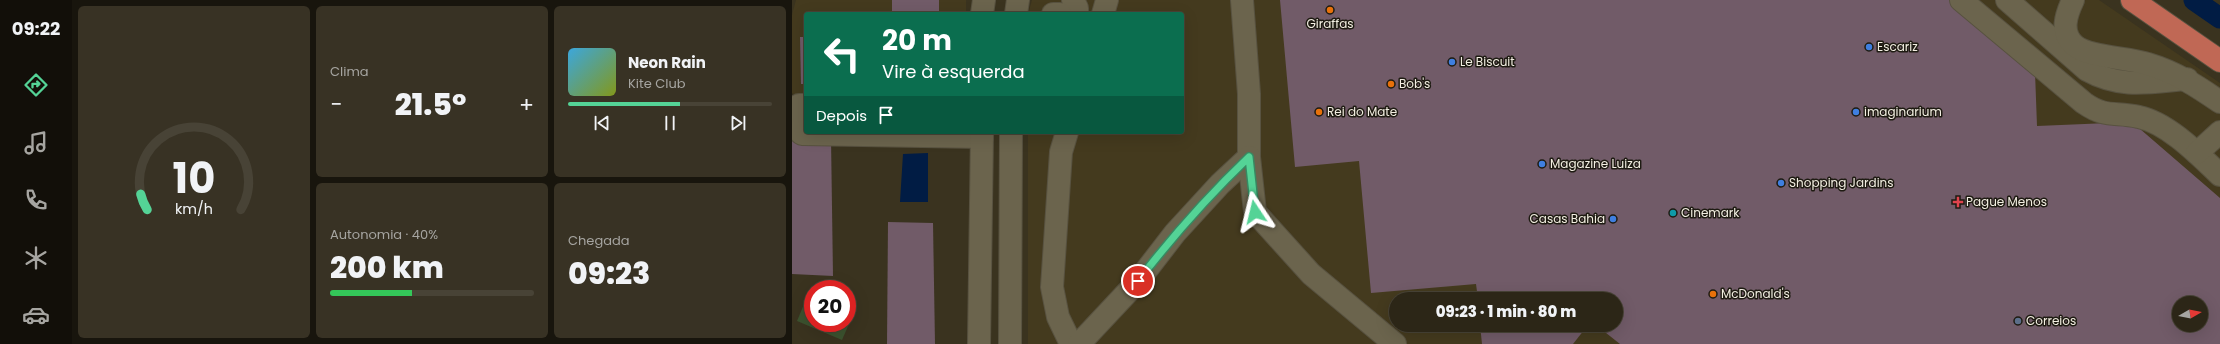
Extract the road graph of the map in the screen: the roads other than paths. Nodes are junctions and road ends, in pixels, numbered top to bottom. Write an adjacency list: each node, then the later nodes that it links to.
1 (984, 0): 11 (street)
2 (1018, 0): 12 (street)
3 (1073, 0): 13 (street)
4 (1107, 0): 14 (street)
5 (1242, 0): 27 (street)
6 (1961, 0): 16 (street)
7 (1992, 0): 16 (street)
8 (2007, 0): 17 (street)
9 (2073, 0): 17 (street)
10 (2132, 0): 15 (main road)
11 (982, 12)
12 (1016, 12)
13 (1077, 12)
14 (1104, 12)
15 (2220, 61)
16 (2054, 79): 26 (street)
17 (2187, 79): 18 (street)
18 (2220, 102)
19 (804, 105): 21 (street)
20 (2220, 132): 26 (street)
21 (804, 134)
22 (804, 134): 23 (street)
23 (982, 134): 29 (street)
24 (1011, 134): 30 (street)
25 (1066, 134): 31 (street)
26 (2197, 154): 28 (street)
27 (1249, 157): 32 (street); 33 (street)
28 (2220, 175)
29 (979, 344)
30 (1010, 344)
31 (1071, 344)
32 (1079, 344)
33 (1395, 344)

